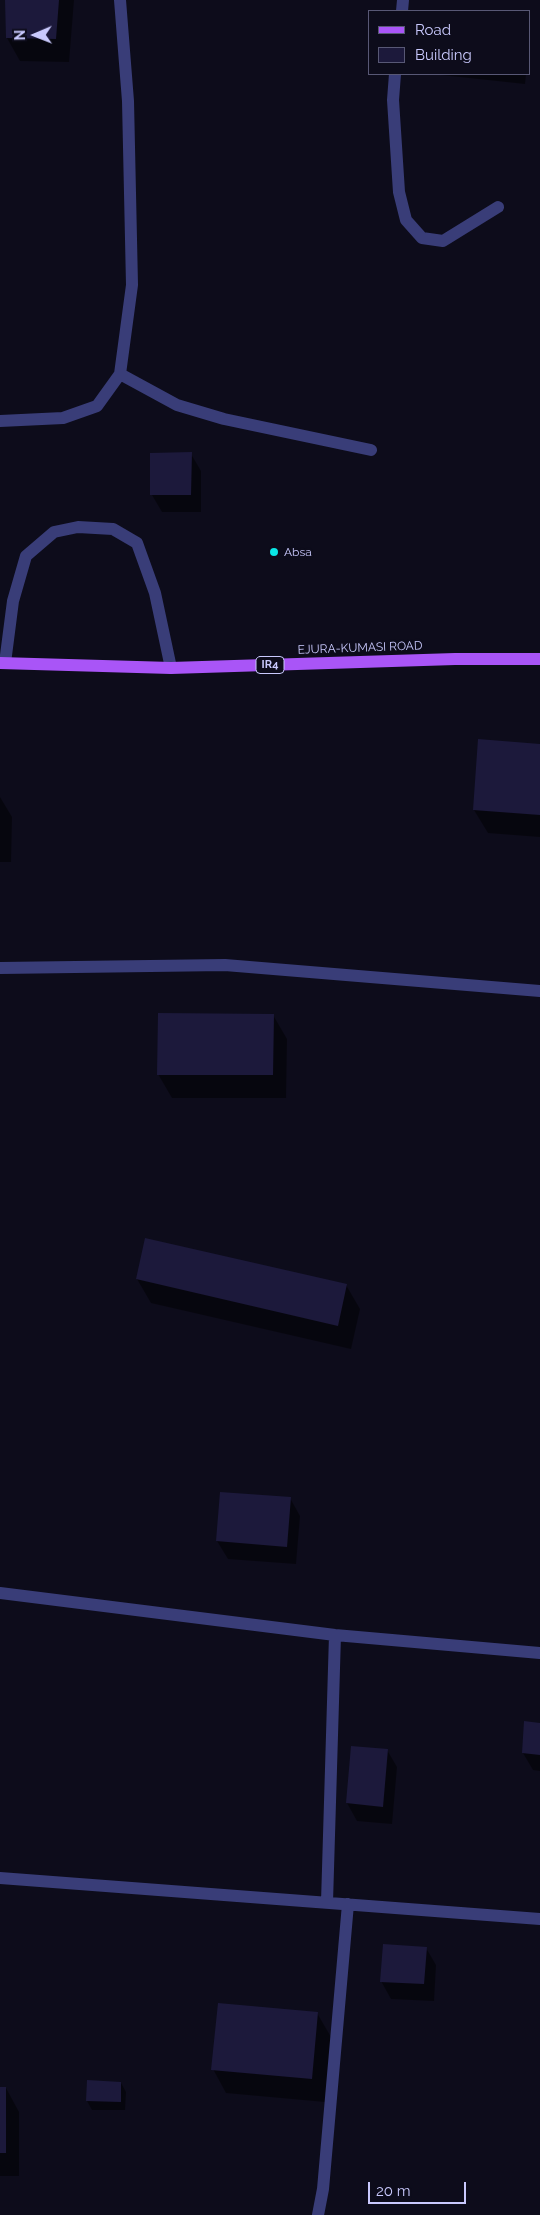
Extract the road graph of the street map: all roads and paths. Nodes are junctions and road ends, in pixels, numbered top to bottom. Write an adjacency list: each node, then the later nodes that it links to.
1 (120, 0): 4 (street)
2 (396, 75): 3 (street)
3 (498, 207)
4 (120, 374): 5 (street); 6 (street)
5 (0, 421)
6 (371, 450)
7 (540, 659): 9 (main road, EJURA-KUMASI ROAD / IR4)
8 (2, 663): 9 (main road, EJURA-KUMASI ROAD / IR4); 9 (street)
9 (171, 668)
10 (0, 968): 11 (street)
11 (540, 992)
12 (0, 1592): 13 (street)
13 (335, 1635): 14 (street); 16 (street)
14 (540, 1653)
15 (0, 1878): 16 (street)
16 (327, 1902): 17 (street)
17 (348, 1904): 18 (street); 19 (street)
18 (540, 1919)
19 (318, 2215)

